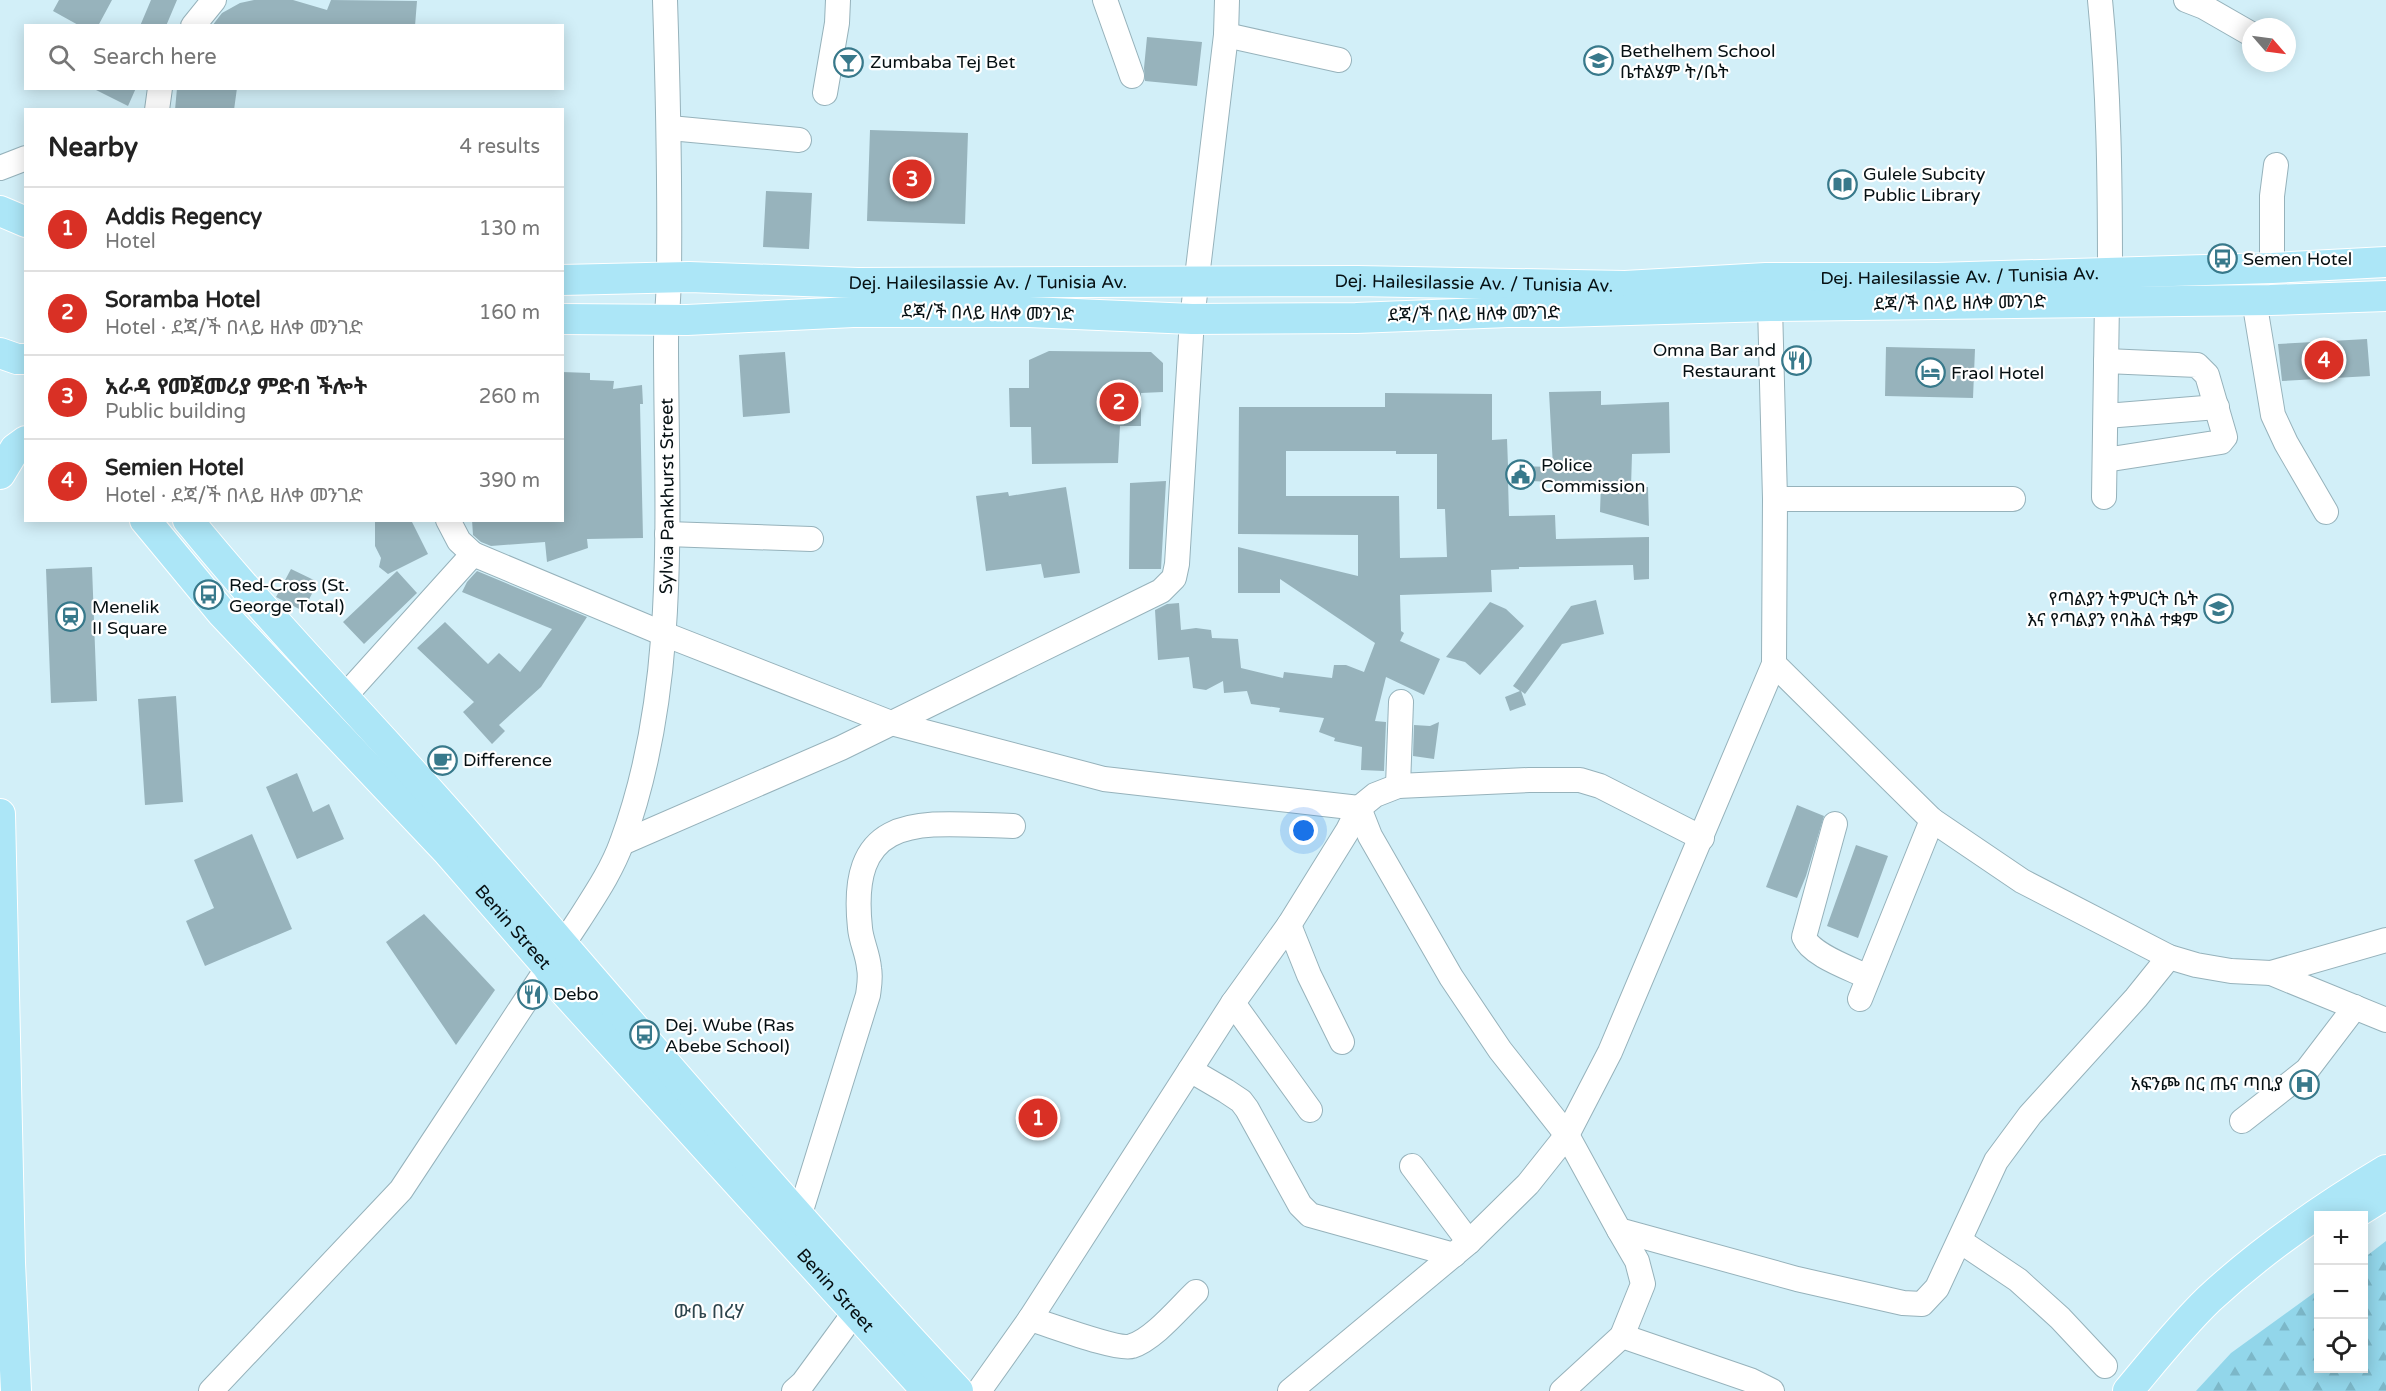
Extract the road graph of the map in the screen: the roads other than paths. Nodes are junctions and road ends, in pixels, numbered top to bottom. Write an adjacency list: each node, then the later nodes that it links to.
1 (214, 0): 8 (street)
2 (665, 0): 16 (street, Sylvia Pankhurst Street)
3 (838, 0): 14 (street)
4 (1105, 0): 12 (street)
5 (1227, 0): 10 (street)
6 (2100, 0): 25 (street)
7 (2186, 0): 9 (street)
8 (195, 24)
9 (2242, 29)
10 (1226, 35): 11 (street); 28 (street)
11 (1339, 60)
12 (1132, 76)
13 (160, 90): 15 (street)
14 (825, 93)
15 (157, 108)
16 (670, 128): 17 (street); 26 (street, Sylvia Pankhurst Street)
17 (799, 140)
18 (24, 160): 20 (street)
19 (2276, 165): 24 (street)
20 (0, 168)
21 (0, 211): 22 (main road)
22 (24, 221)
23 (2386, 262): 24 (main road, Dej. Hailesilassie Av. / Tunisia Av.)
24 (2271, 268): 25 (main road, Dej. Hailesilassie Av. / Tunisia Av.)
25 (2110, 272): 29 (main road, Dej. Hailesilassie Av. / Tunisia Av.)
26 (669, 277): 27 (main road, Dej. Hailesilassie Av. / Tunisia Av.); 28 (main road, Dej. Hailesilassie Av. / Tunisia Av.); 34 (street, Sylvia Pankhurst Street)
27 (564, 280)
28 (1197, 282): 29 (main road, Dej. Hailesilassie Av. / Tunisia Av.); 35 (street)
29 (1768, 292): 32 (main road, ደጃ/ች በላይ ዘለቀ መንገድ); 35 (main road, ደጃ/ች በላይ ዘለቀ መንገድ); 43 (street)
30 (2386, 296): 31 (main road, ደጃ/ች በላይ ዘለቀ መንገድ)
31 (2254, 300): 32 (main road, ደጃ/ች በላይ ዘለቀ መንገድ); 45 (street)
32 (2107, 301): 36 (street)
33 (564, 319): 34 (main road, ደጃ/ች በላይ ዘለቀ መንገድ)
34 (666, 320): 35 (main road, ደጃ/ች በላይ ዘለቀ መንገድ); 49 (street, Sylvia Pankhurst Street)
35 (1192, 320): 56 (street)
36 (2106, 361): 37 (street); 38 (street)
37 (2217, 407): 38 (street); 40 (street)
38 (2106, 416): 40 (street)
39 (24, 442): 41 (main road)
40 (2105, 460): 42 (street)
41 (0, 474)
42 (2104, 497)
43 (1775, 499): 44 (street); 53 (street)
44 (2013, 499)
45 (2326, 512)
46 (147, 522): 64 (main road, Benin Street)
47 (190, 522): 54 (main road, Benin Street)
48 (449, 522): 51 (street)
49 (667, 534): 50 (street); 52 (street, Sylvia Pankhurst Street)
50 (811, 539)
51 (473, 554): 52 (street); 54 (street)
52 (664, 634): 56 (street); 65 (street, Sylvia Pankhurst Street)
53 (1774, 664): 60 (street); 63 (street)
54 (344, 697): 64 (main road, Benin Street)
55 (1401, 702): 57 (street)
56 (891, 723): 58 (street); 65 (street)
57 (1398, 786): 58 (street); 63 (street)
58 (1359, 808): 66 (street); 78 (street)
59 (0, 814): 94 (main road)
60 (1932, 820): 61 (street); 69 (street)
61 (1834, 824)
62 (1013, 826): 83 (street)
63 (1702, 838): 78 (street)
64 (456, 842): 68 (main road, Benin Street)
65 (622, 843): 68 (street, Sylvia Pankhurst Street)
66 (1289, 925): 71 (street); 74 (street)
67 (2386, 940): 70 (street)
68 (555, 956): 83 (main road, Benin Street); 95 (street, Sylvia Pankhurst Street)
69 (2169, 957): 70 (street); 86 (street)
70 (2271, 973): 72 (street)
71 (1233, 1004): 75 (street); 76 (street)
72 (2355, 1007): 73 (street); 77 (street)
73 (2386, 1020)
74 (1342, 1042)
75 (1190, 1070): 87 (street); 91 (street)
76 (1310, 1110)
77 (2242, 1121)
78 (1567, 1136): 84 (street); 87 (street)
79 (1412, 1166): 87 (street)
80 (2386, 1170): 90 (main road)
81 (2386, 1194): 82 (main road)
82 (2358, 1211)
83 (792, 1226): 89 (main road, Benin Street)
84 (1619, 1230): 86 (street); 92 (street)
85 (2314, 1240): 90 (main road)
86 (1960, 1241): 93 (street)
87 (1461, 1248): 100 (street)
88 (1196, 1292): 91 (street)
89 (859, 1301): 96 (street); 97 (main road, Benin Street); 98 (main road, Benin Street)
90 (2216, 1307): 103 (main road); 104 (main road)
91 (1030, 1318): 99 (street)
92 (1622, 1336): 101 (street); 102 (street)
93 (2105, 1366)
94 (16, 1391)
95 (211, 1391)
96 (794, 1391)
97 (927, 1391)
98 (958, 1391)
99 (979, 1391)
100 (1290, 1391)
101 (1562, 1391)
102 (1772, 1391)
103 (2128, 1391)
104 (2153, 1391)

